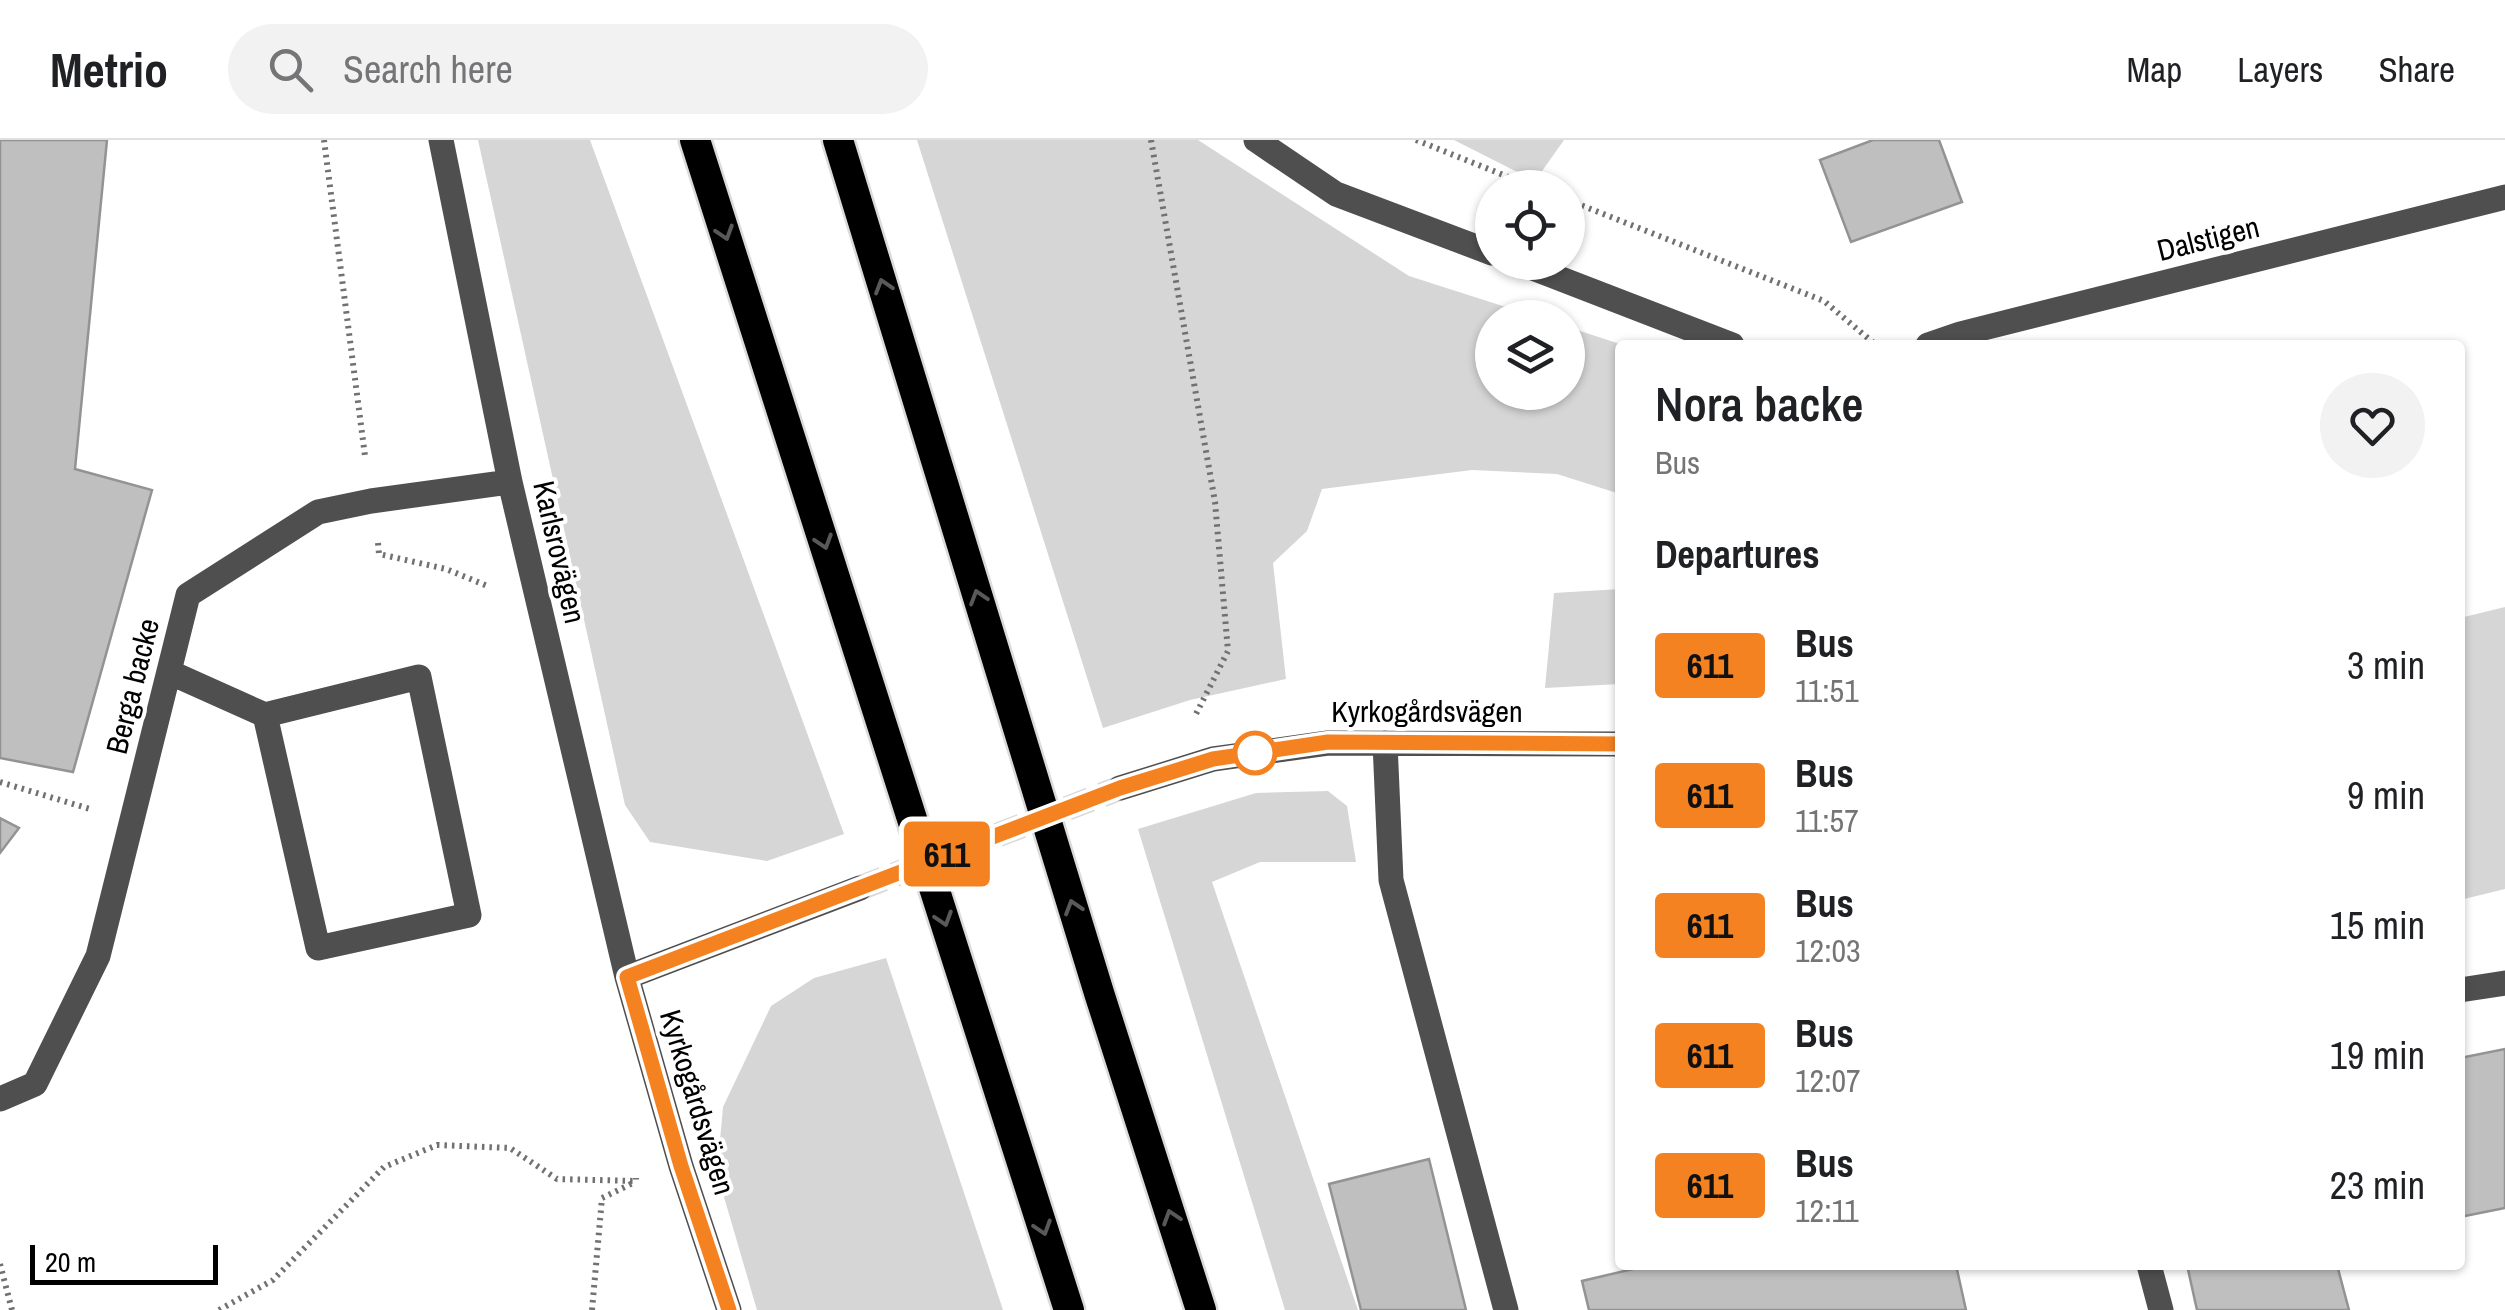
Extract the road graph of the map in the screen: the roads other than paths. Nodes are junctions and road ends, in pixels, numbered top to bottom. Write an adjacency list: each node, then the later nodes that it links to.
1 (441, 140): 10 (street, Karlsrovägen)
2 (695, 140): 23 (highway, one-way to 23)
3 (838, 140): 24 (highway, one-way to 3)
4 (1256, 140): 6 (street)
5 (2505, 197): 9 (street, Dalstigen)
6 (1475, 247)
7 (1564, 280): 8 (street)
8 (1719, 340)
9 (1943, 340)
10 (510, 482): 11 (street, Berga backe); 17 (street, Karlsrovägen)
11 (169, 672): 12 (street); 20 (street, Berga backe)
12 (266, 715): 12 (street)
13 (1385, 744): 14 (street, Kyrkogårdsvägen); 15 (street, Kyrkogårdsvägen); 25 (street)
14 (1615, 744)
15 (1120, 788)
16 (860, 888): 17 (street)
17 (627, 977): 22 (street, Kyrkogårdsvägen)
18 (2505, 983): 19 (street)
19 (2465, 989)
20 (0, 1100)
21 (2150, 1270): 26 (street)
22 (729, 1310)
23 (1069, 1310)
24 (1201, 1310)
25 (1506, 1310)
26 (2161, 1310)

